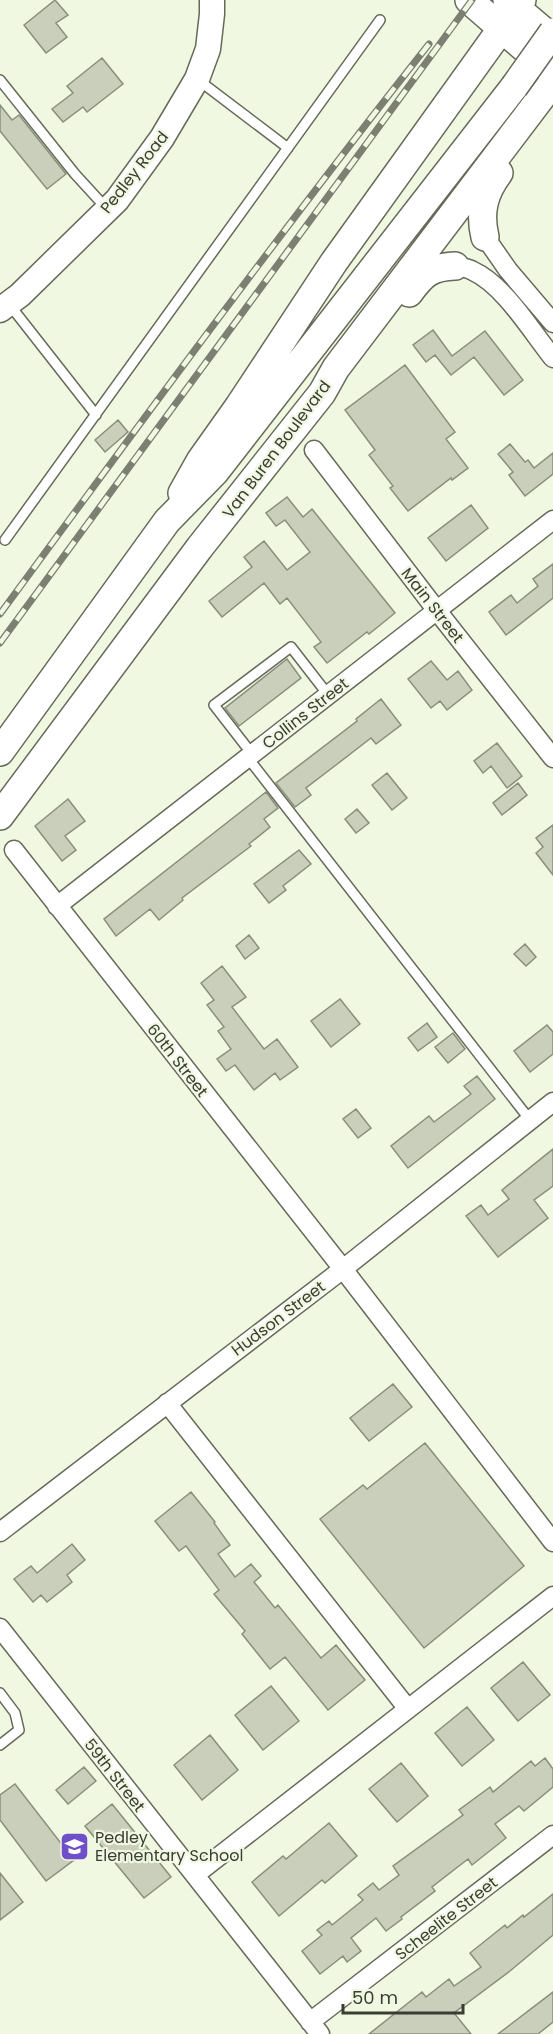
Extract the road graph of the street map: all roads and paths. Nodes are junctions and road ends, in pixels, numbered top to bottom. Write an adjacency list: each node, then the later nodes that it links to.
1 (212, 0): 9 (street, Pedley Road)
2 (469, 0): 5 (main road)
3 (515, 3): 5 (main road); 7 (main road)
4 (380, 20): 13 (lane)
5 (502, 30): 8 (main road); 24 (main road)
6 (553, 32): 24 (main road, Van Buren Boulevard, bridge)
7 (553, 39)
8 (553, 73)
9 (197, 79): 13 (lane); 14 (street, Pedley Road)
10 (0, 80): 14 (lane)
11 (553, 82): 12 (main road, Van Buren Boulevard)
12 (535, 107): 15 (main road); 20 (main road, Van Buren Boulevard)
13 (288, 148): 21 (lane)
14 (107, 209): 17 (street, Pedley Road)
15 (485, 237): 18 (street)
16 (455, 266): 19 (street); 20 (main road)
17 (4, 307): 21 (lane)
18 (553, 323)
19 (553, 358)
20 (322, 393): 31 (main road, Van Buren Boulevard)
21 (96, 415): 25 (lane)
22 (314, 450): 26 (street, Main Street)
23 (553, 520): 26 (street, Collins Street)
24 (168, 521): 28 (main road, Van Buren Boulevard)
25 (5, 540)
26 (438, 612): 27 (street, Collins Street); 30 (street, Main Street)
27 (328, 696): 29 (street, Collins Street); 29 (lane)
28 (0, 752)
29 (250, 756): 33 (street, Collins Street); 35 (lane)
30 (553, 758)
31 (0, 816)
32 (14, 850): 33 (street, 60th Street)
33 (57, 906): 36 (street, 60th Street)
34 (553, 1102): 35 (street, Hudson Street)
35 (530, 1120): 36 (street, Hudson Street)
36 (343, 1269): 37 (street, Hudson Street); 39 (street, 60th Street)
37 (167, 1403): 38 (street, Hudson Street); 43 (street)
38 (0, 1532)
39 (553, 1542)
40 (553, 1596): 43 (street)
41 (0, 1628): 46 (street, 59th Street)
42 (0, 1693): 44 (lane)
43 (408, 1709): 46 (street)
44 (0, 1745)
45 (553, 1835): 47 (street, Scheelite Street)
46 (195, 1875): 47 (street, 59th Street)
47 (315, 2028)

